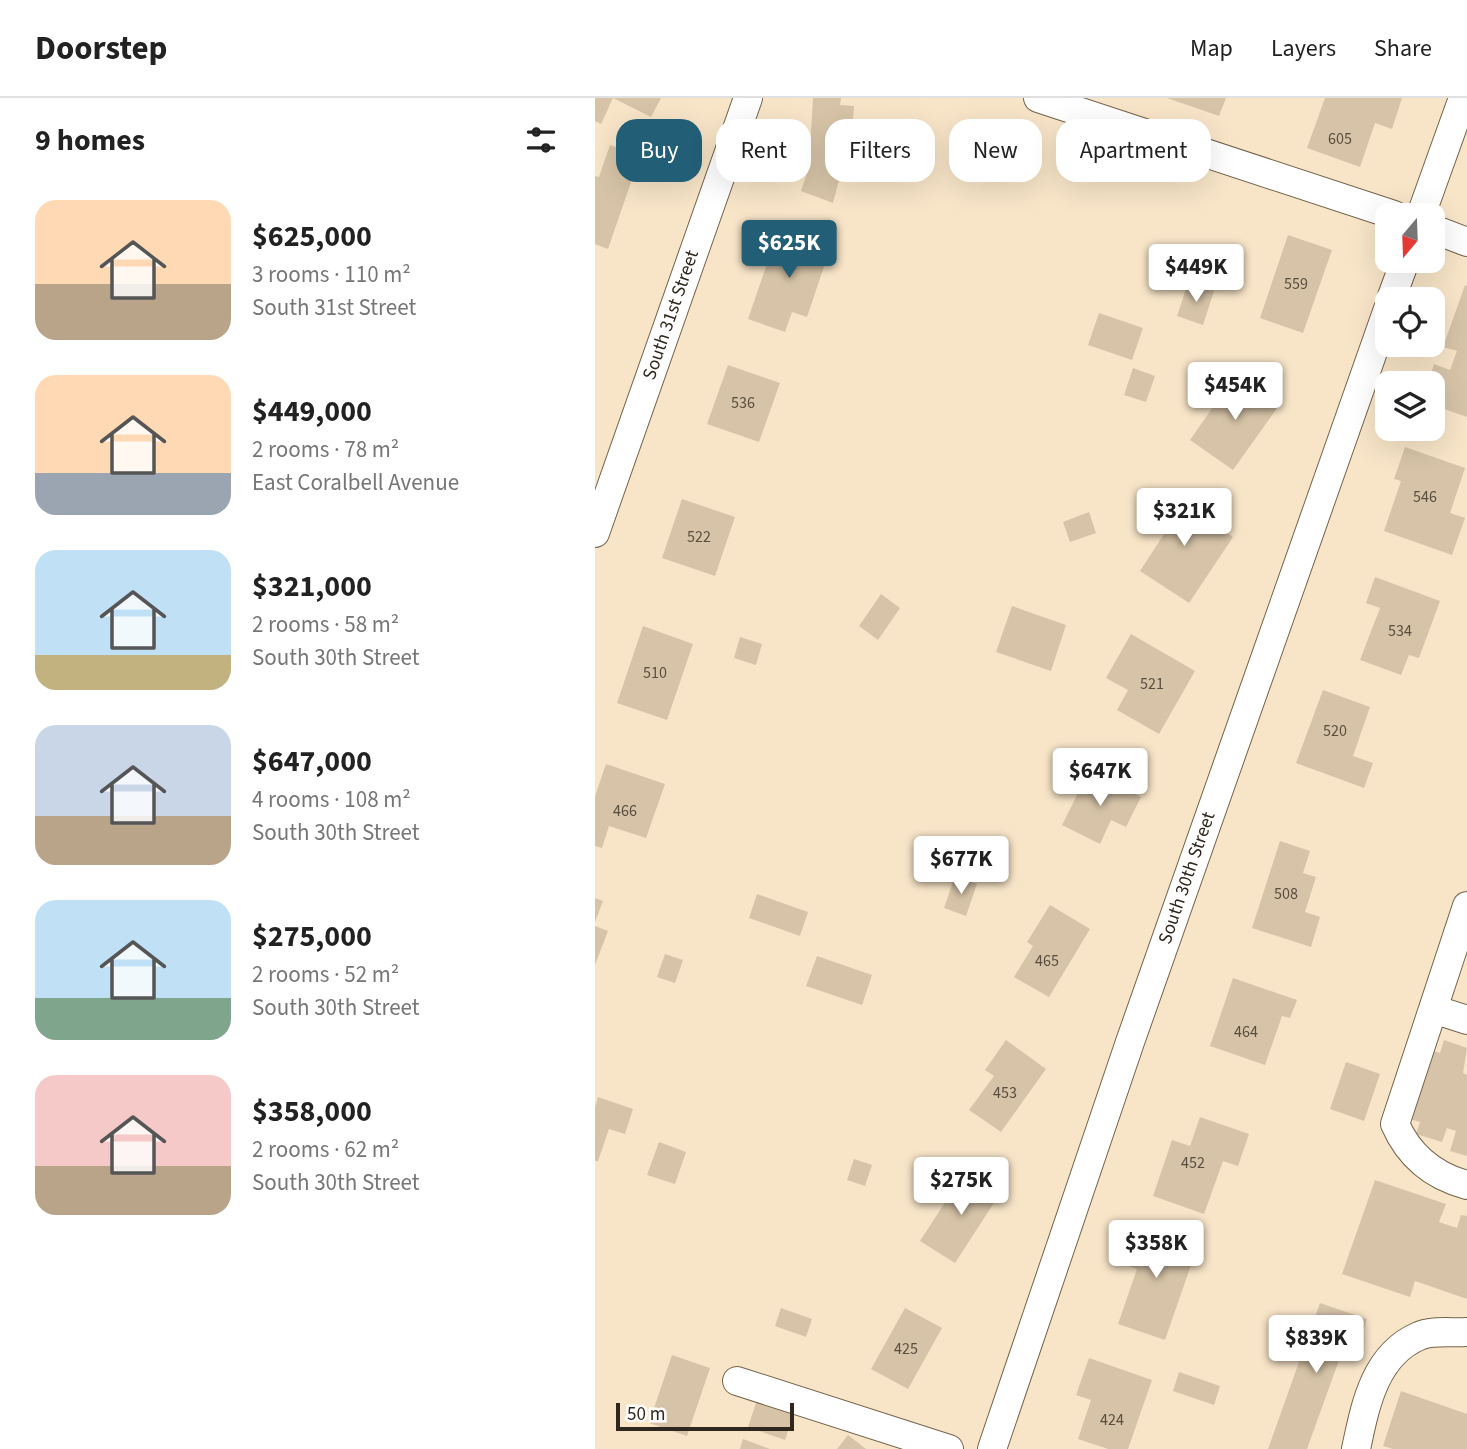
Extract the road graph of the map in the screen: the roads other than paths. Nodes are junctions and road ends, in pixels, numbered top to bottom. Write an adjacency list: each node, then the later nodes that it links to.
1 (748, 98): 10 (street, South 31st Street)
2 (1038, 98): 4 (street)
3 (1463, 98): 5 (street)
4 (1099, 108): 6 (street)
5 (1425, 203)
6 (1375, 208)
7 (1445, 234): 8 (street)
8 (1467, 242)
9 (1375, 346): 18 (street, South 30th Street)
10 (595, 533)
11 (1467, 906): 12 (street)
12 (1433, 1009): 13 (street); 14 (street)
13 (1467, 1020)
14 (1467, 1185)
15 (1467, 1332): 19 (street)
16 (737, 1381): 17 (street)
17 (949, 1449)
18 (992, 1449)
19 (1356, 1449)

